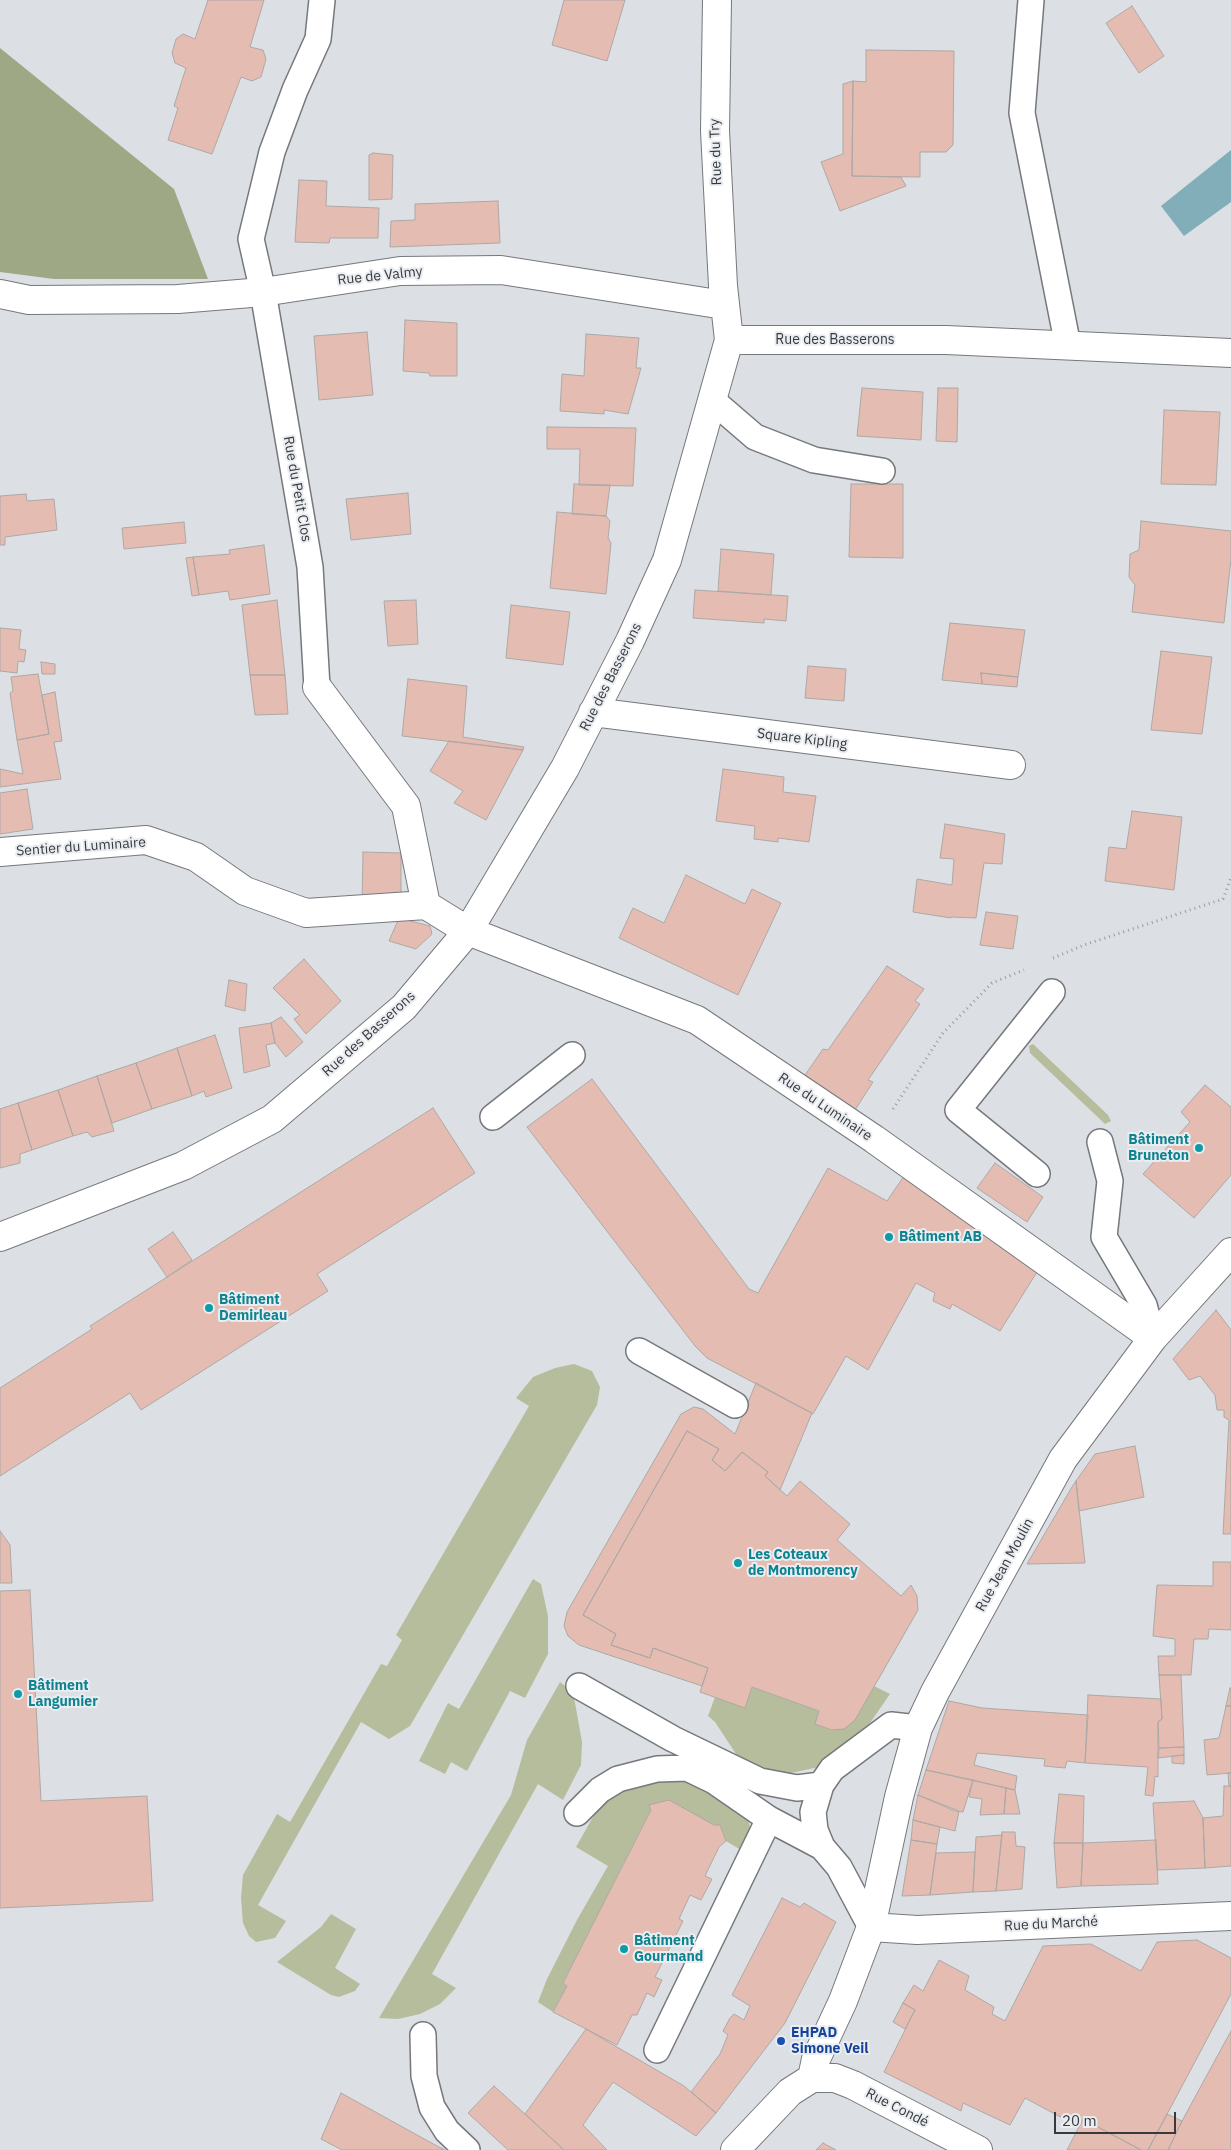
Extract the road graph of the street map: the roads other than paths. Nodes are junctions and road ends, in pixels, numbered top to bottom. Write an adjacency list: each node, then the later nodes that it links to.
1 (322, 0): 4 (lane, Rue du Petit Clos)
2 (717, 0): 6 (street, Rue du Try)
3 (1031, 0): 8 (lane)
4 (263, 292): 5 (street, Rue de Valmy); 6 (street, Rue de Valmy); 12 (lane, Rue du Petit Clos)
5 (0, 294)
6 (724, 304): 7 (street)
7 (730, 340): 8 (street, Rue des Basserons); 10 (street, Rue des Basserons)
8 (1068, 346): 9 (street, Rue des Basserons)
9 (1231, 353)
10 (712, 400): 11 (lane); 13 (street, Rue des Basserons)
11 (882, 470)
12 (317, 687): 16 (street)
13 (593, 712): 14 (street, Square Kipling); 17 (street, Rue des Basserons)
14 (1011, 765)
15 (0, 852): 16 (street, Sentier du Luminaire)
16 (426, 905): 17 (street)
17 (468, 931): 23 (street, Rue des Basserons); 25 (street, Rue du Luminaire)
18 (1052, 992): 22 (lane)
19 (572, 1055): 20 (lane)
20 (493, 1117)
21 (1100, 1142): 25 (lane)
22 (1036, 1174)
23 (0, 1237)
24 (1231, 1252): 25 (street, Rue Jean Moulin)
25 (1153, 1338): 29 (street, Rue Jean Moulin)
26 (639, 1351): 27 (lane)
27 (735, 1405)
28 (579, 1686): 30 (lane)
29 (918, 1728): 30 (lane); 35 (street, Rue Jean Moulin)
30 (821, 1785): 33 (lane)
31 (576, 1813): 32 (lane)
32 (769, 1819): 33 (lane); 37 (lane)
33 (822, 1847): 35 (lane)
34 (1231, 1916): 35 (street, Rue du Marché)
35 (871, 1927): 38 (street, Rue Jean Moulin)
36 (423, 2035): 39 (lane)
37 (657, 2050)
38 (812, 2078): 40 (street); 41 (street, Rue Condé)
39 (467, 2150)
40 (735, 2150)
41 (978, 2150)

